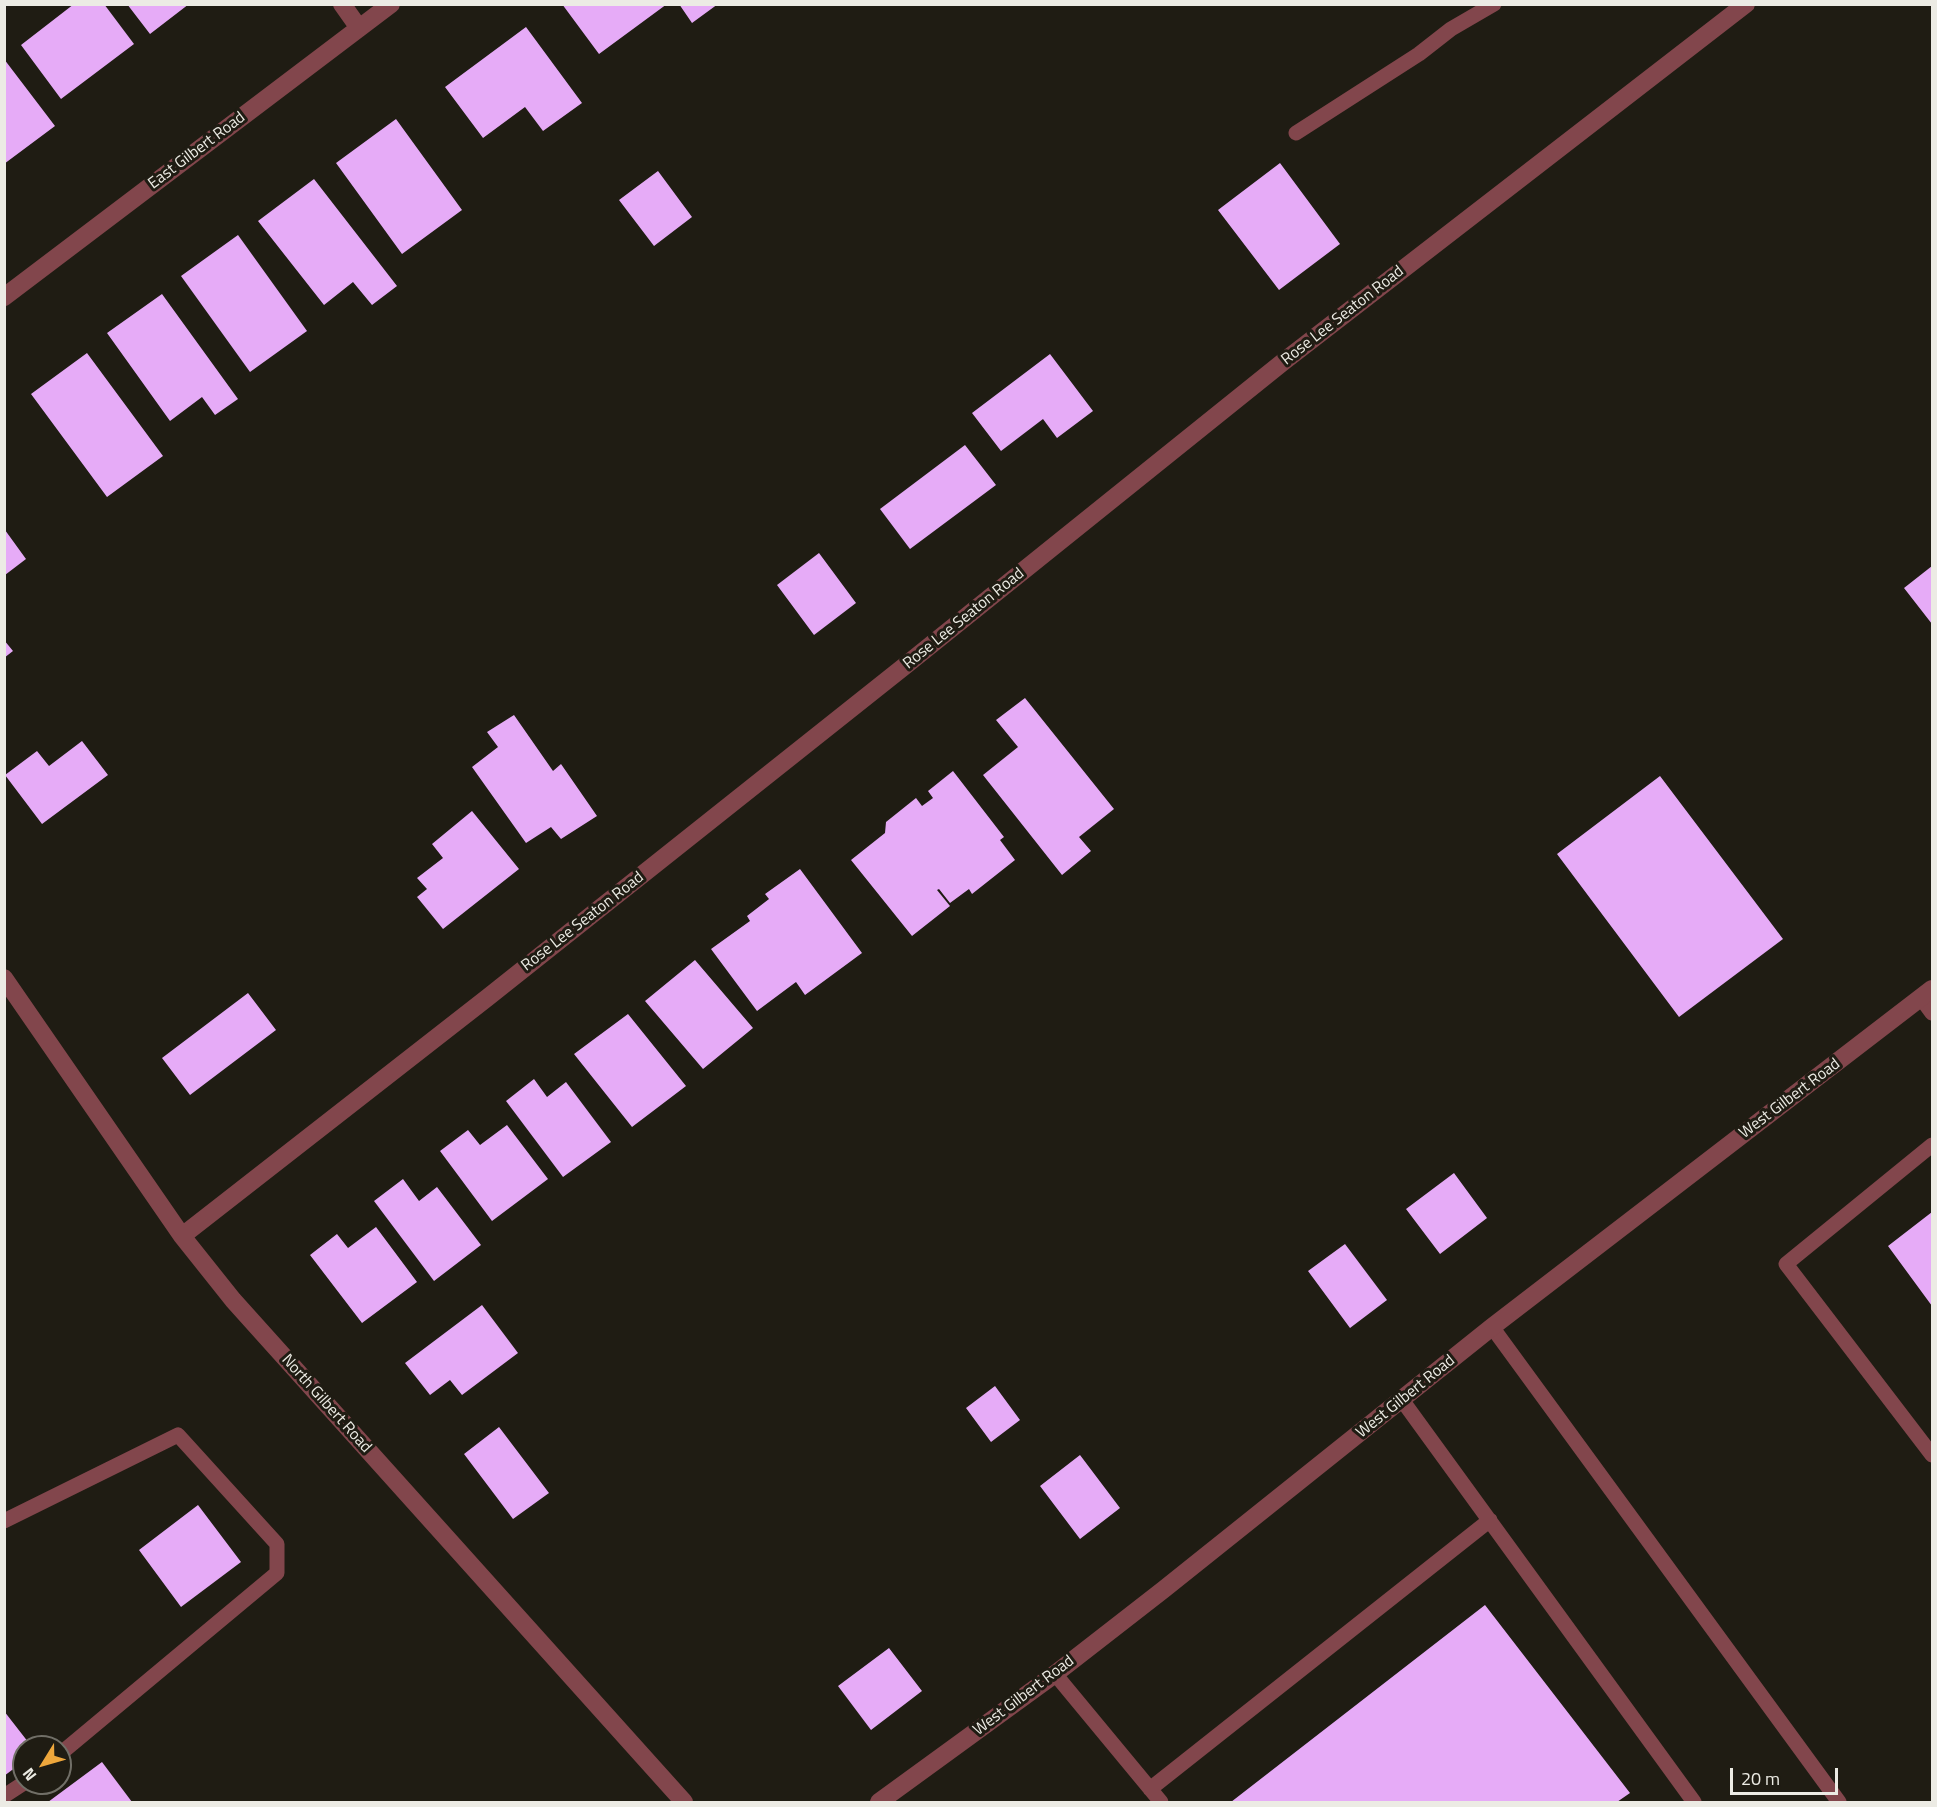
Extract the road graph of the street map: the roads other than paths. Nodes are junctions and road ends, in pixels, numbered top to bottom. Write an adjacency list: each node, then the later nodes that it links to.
1 (342, 4): 5 (street)
2 (391, 4): 5 (street, East Gilbert Road)
3 (1494, 4): 6 (lane)
4 (1746, 4): 12 (street, Rose Lee Seaton Road)
5 (359, 28): 7 (street, East Gilbert Road)
6 (1296, 133)
7 (4, 297)
8 (4, 978): 12 (street, North Gilbert Road)
9 (1927, 994): 10 (lane); 13 (street, West Gilbert Road)
10 (1932, 1013)
11 (1932, 1145): 15 (lane)
12 (182, 1236): 21 (street, North Gilbert Road)
13 (1492, 1327): 14 (street, West Gilbert Road); 25 (lane)
14 (1402, 1400): 16 (lane); 18 (street, West Gilbert Road)
15 (1932, 1455)
16 (1490, 1520): 20 (lane); 24 (lane)
17 (4, 1521): 19 (lane)
18 (1055, 1674): 20 (lane); 22 (street, West Gilbert Road)
19 (72, 1744)
20 (1150, 1789): 23 (lane)
21 (684, 1803)
22 (879, 1803)
23 (1161, 1803)
24 (1694, 1803)
25 (1839, 1803)

